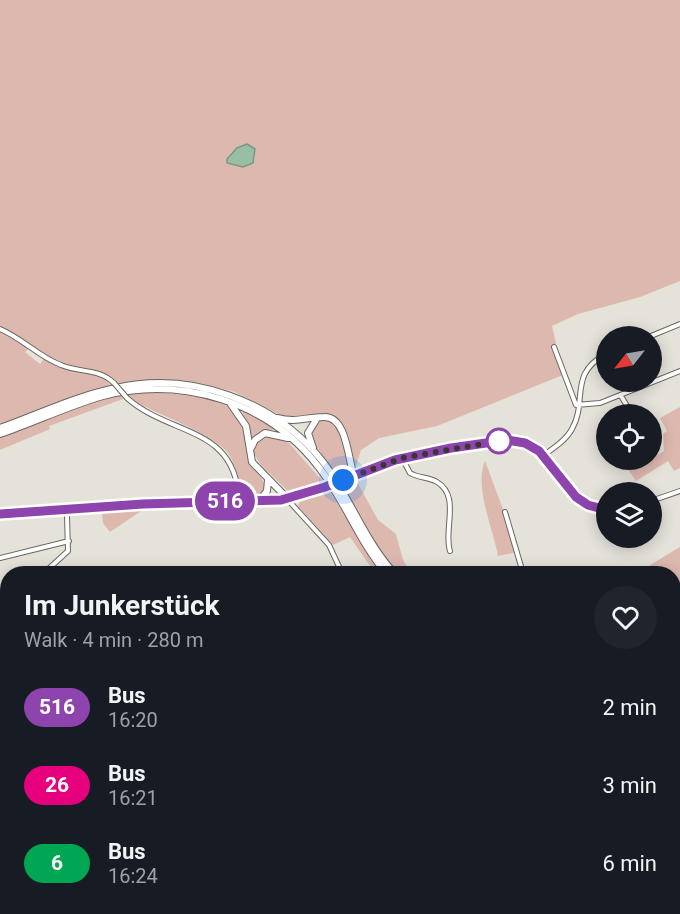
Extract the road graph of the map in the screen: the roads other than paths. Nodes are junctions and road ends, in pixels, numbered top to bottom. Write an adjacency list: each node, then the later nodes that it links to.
1 (680, 324): 3 (street)
2 (0, 330): 25 (street, bridge)
3 (662, 331)
4 (554, 347): 10 (street)
5 (596, 361): 10 (street)
6 (680, 371): 7 (street)
7 (621, 396): 9 (street); 10 (street)
8 (227, 401): 14 (highway); 15 (highway); 16 (highway)
9 (626, 404)
10 (578, 405): 18 (street)
11 (274, 417): 12 (highway); 13 (highway); 17 (highway)
12 (318, 418): 17 (highway); 20 (highway)
13 (0, 428)
14 (0, 434)
15 (294, 440): 16 (highway); 36 (highway)
16 (250, 450): 21 (highway)
17 (316, 454): 37 (highway)
18 (544, 456): 19 (street); 27 (street)
19 (402, 458): 20 (street); 32 (street)
20 (354, 476): 24 (street, bridge)
21 (268, 479): 24 (highway); 26 (highway)
22 (680, 491): 23 (street)
23 (662, 497)
24 (288, 499): 26 (street); 35 (street)
25 (240, 501): 26 (street); 29 (street)
26 (259, 501)
27 (596, 507)
28 (505, 512): 38 (street)
29 (0, 514)
30 (67, 516): 31 (street)
31 (69, 541): 33 (street); 34 (street)
32 (450, 551)
33 (0, 558)
34 (52, 566)
35 (339, 566)
36 (381, 566)
37 (388, 566)
38 (521, 566)

